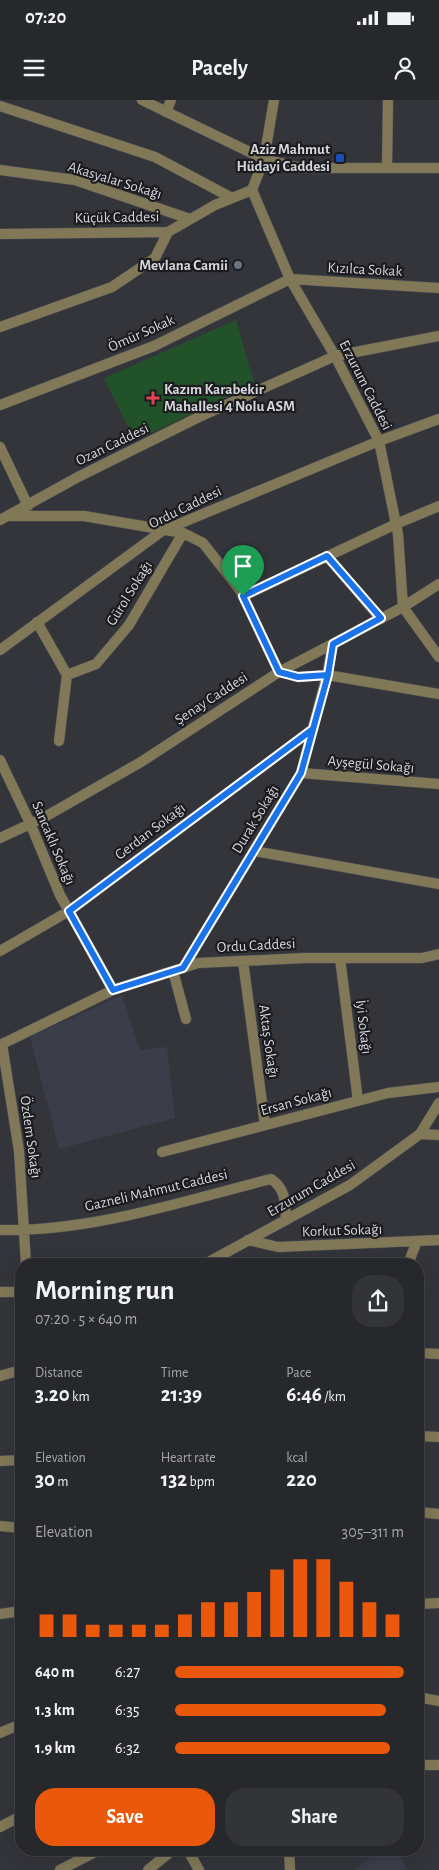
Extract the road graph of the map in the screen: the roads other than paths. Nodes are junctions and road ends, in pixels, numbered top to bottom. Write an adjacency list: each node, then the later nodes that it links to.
1 (142, 100): 6 (street)
2 (171, 100): 6 (street)
3 (274, 100): 7 (street)
4 (388, 100): 8 (street)
5 (0, 106): 12 (street)
6 (166, 112): 7 (street)
7 (264, 159): 8 (street); 11 (street)
8 (387, 166): 9 (street)
9 (439, 168)
10 (0, 170): 13 (street, Akasyalar Sokağı)
11 (252, 190): 12 (street, Küçük Caddesi); 16 (street, Erzurum Caddesi)
12 (232, 198): 13 (street, Küçük Caddesi)
13 (190, 219): 14 (street, Küçük Caddesi)
14 (168, 232): 15 (street, Küçük Caddesi); 18 (street)
15 (0, 234)
16 (290, 280): 17 (street, Kızılca Sokak); 20 (street, Erzurum Caddesi); 21 (street, Ömür Sokak)
17 (439, 288)
18 (0, 327)
19 (439, 336): 20 (street, Ozan Caddesi)
20 (335, 356): 23 (street, Erzurum Caddesi); 25 (street, Ozan Caddesi)
21 (0, 405)
22 (439, 419): 23 (street, Ordu Caddesi)
23 (378, 441): 28 (street, Erzurum Caddesi); 29 (street, Ordu Caddesi)
24 (0, 447): 25 (street)
25 (28, 506): 27 (street, Ozan Caddesi)
26 (439, 506): 28 (street)
27 (4, 518): 29 (street)
28 (396, 524): 31 (street); 34 (street, Erzurum Caddesi)
29 (162, 531): 30 (street); 36 (street, Ordu Caddesi)
30 (183, 533): 33 (street); 41 (street, Gürol Sokağı)
31 (327, 556): 33 (street); 35 (street)
32 (439, 584): 34 (street, Şenay Caddesi)
33 (243, 596): 40 (street)
34 (403, 607): 35 (street, Şenay Caddesi); 39 (street)
35 (381, 618): 37 (street, Şenay Caddesi)
36 (37, 622): 38 (street, Ordu Caddesi); 41 (street)
37 (333, 644): 40 (street, Şenay Caddesi); 42 (street, Durak Sokağı)
38 (0, 650)
39 (439, 657)
40 (279, 672): 42 (street); 49 (street, Şenay Caddesi)
41 (67, 675): 45 (street)
42 (328, 675): 43 (street); 44 (street, Durak Sokağı)
43 (439, 694)
44 (313, 729): 47 (street, Durak Sokağı); 53 (street, Gerdan Sokağı)
45 (59, 741)
46 (0, 760): 49 (street, Sancaklı Sokağı)
47 (301, 773): 48 (street, Ayşegül Sokağı); 51 (street, Durak Sokağı)
48 (439, 784)
49 (30, 823): 50 (street, Şenay Caddesi); 53 (street, Sancaklı Sokağı)
50 (0, 838)
51 (254, 851): 52 (street); 58 (street, Durak Sokağı)
52 (439, 884)
53 (69, 911): 54 (street, Gerdan Sokağı); 59 (street, Sancaklı Sokağı)
54 (0, 951)
55 (439, 954): 56 (street, Ordu Caddesi)
56 (340, 958): 57 (street, Ordu Caddesi); 63 (street, İyi Sokağı)
57 (243, 961): 58 (street, Ordu Caddesi); 65 (street, Aktaş Sokağı)
58 (178, 969): 59 (street, Ordu Caddesi); 60 (street)
59 (113, 990): 61 (street, Ordu Caddesi)
60 (186, 1019)
61 (1, 1044): 71 (street, Özdem Sokağı)
62 (439, 1087): 63 (street, Ersan Sokağı)
63 (358, 1101): 65 (street, Ersan Sokağı)
64 (439, 1103): 66 (street, Erzurum Caddesi)
65 (265, 1125): 68 (street, Ersan Sokağı)
66 (420, 1134): 67 (street); 69 (street, Erzurum Caddesi)
67 (439, 1135)
68 (162, 1152)
69 (286, 1220): 71 (street, Gazneli Mahmut Caddesi); 72 (street, Erzurum Caddesi)
70 (0, 1230): 71 (street, Gazneli Mahmut Caddesi)
71 (26, 1230): 75 (street, Özdem Sokağı)
72 (248, 1240): 74 (street, Korkut Sokağı); 76 (street, Erzurum Caddesi)
73 (439, 1240): 74 (street, Korkut Sokağı)
74 (417, 1242): 77 (street)
75 (26, 1258)
76 (216, 1258)
77 (410, 1258)
78 (0, 1292): 79 (street)
79 (15, 1292)
80 (424, 1353): 81 (street)
81 (439, 1354)
82 (15, 1372): 83 (street)
83 (0, 1376)
84 (424, 1437): 85 (street)
85 (439, 1438)
86 (0, 1460): 87 (street)
87 (15, 1460)
88 (424, 1513): 89 (street)
89 (439, 1514)
90 (0, 1526): 91 (street)
91 (15, 1527)
92 (439, 1603): 93 (street)
93 (424, 1604)
94 (15, 1612): 95 (street)
95 (0, 1614)
96 (424, 1698): 97 (street)
97 (439, 1701)
98 (15, 1727): 99 (street)
99 (0, 1733)
100 (424, 1765): 101 (street)
101 (439, 1765)
102 (15, 1819): 103 (street)
103 (0, 1827)
104 (87, 1856): 108 (street)
105 (165, 1856): 109 (street)
106 (191, 1856): 110 (street)
107 (289, 1856): 111 (street)
108 (60, 1870)
109 (148, 1870)
110 (199, 1870)
111 (290, 1870)

